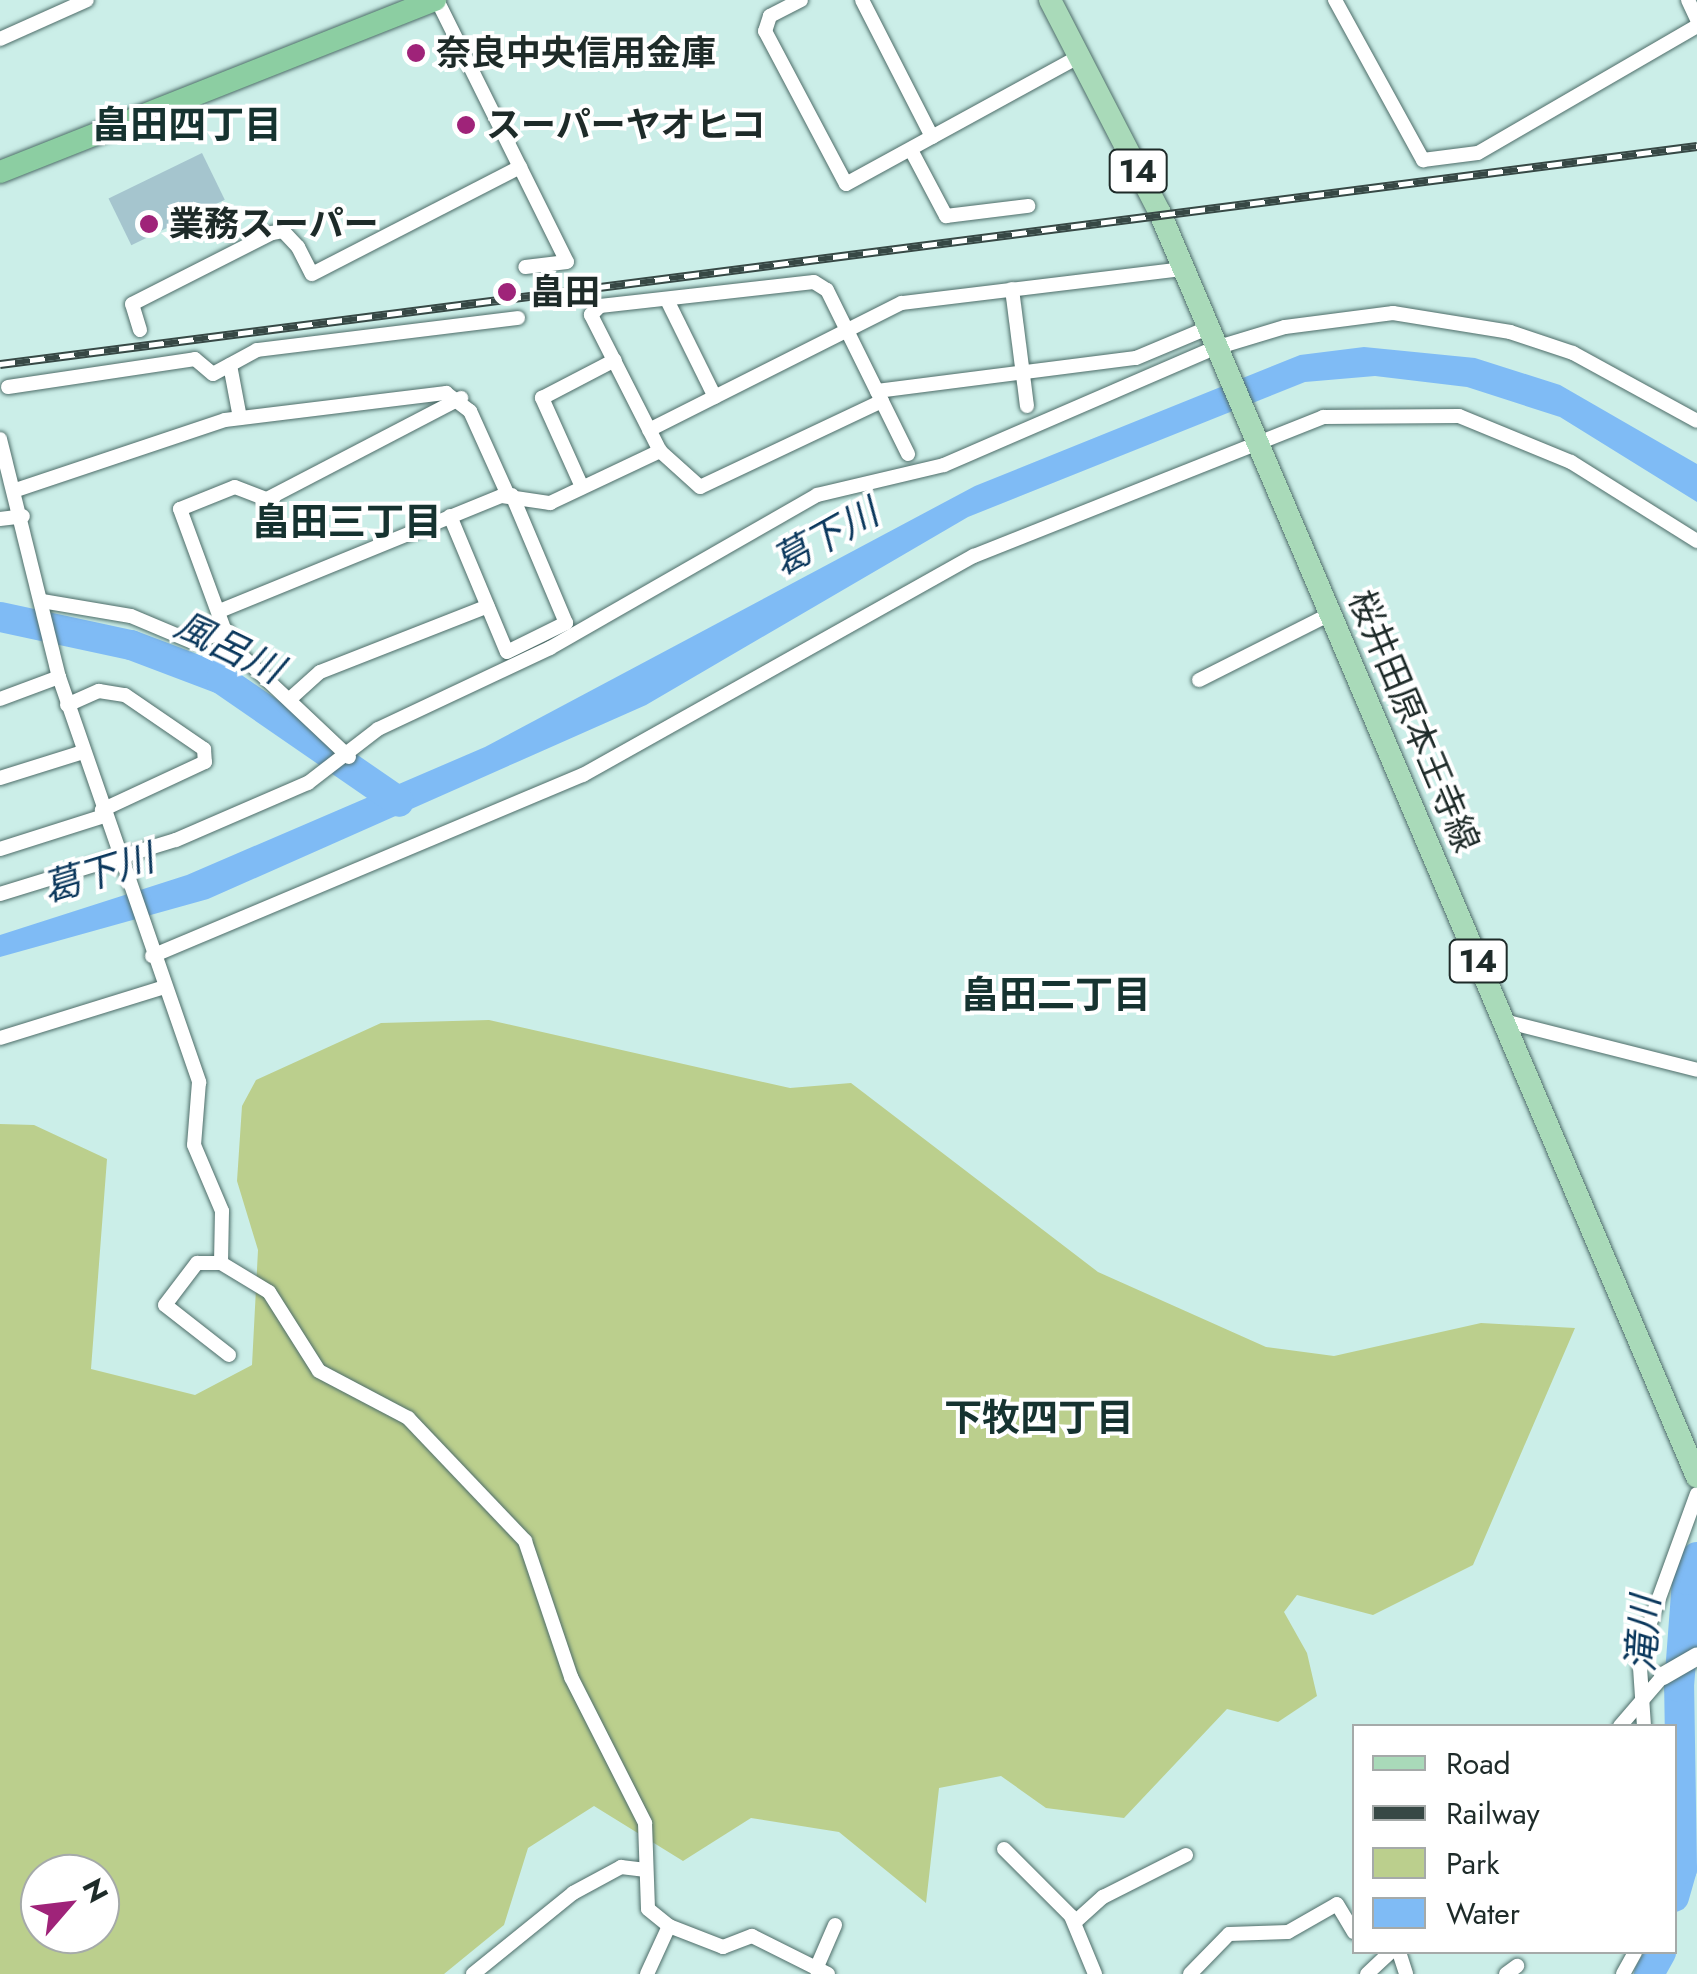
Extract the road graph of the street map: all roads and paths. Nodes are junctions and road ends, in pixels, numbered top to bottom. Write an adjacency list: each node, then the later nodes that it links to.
1 (86, 0): 9 (street)
2 (436, 0): 13 (street); 14 (highway)
3 (801, 0): 12 (street)
4 (862, 0): 11 (street)
5 (1050, 0): 10 (main road, 桜井田原本王寺線 / 14)
6 (1335, 0): 8 (street)
7 (1688, 0): 8 (street)
8 (1697, 22)
9 (0, 39)
10 (1080, 56): 11 (street); 17 (main road, 桜井田原本王寺線 / 14)
11 (932, 137): 12 (street)
12 (912, 150): 15 (street)
13 (520, 167): 16 (street); 21 (street)
14 (0, 172)
15 (1028, 206)
16 (525, 267)
17 (1181, 268): 18 (street); 23 (main road, 桜井田原本王寺線 / 14)
18 (1012, 289): 22 (street); 26 (street)
19 (668, 300): 22 (street); 24 (street); 29 (street)
20 (518, 318): 25 (street)
21 (140, 330)
22 (847, 331): 28 (street); 29 (street)
23 (1209, 339): 26 (street); 33 (street); 36 (main road, 桜井田原本王寺線 / 14); 57 (street)
24 (615, 360): 34 (street); 39 (street)
25 (230, 365): 27 (street); 32 (street)
26 (1022, 372): 28 (street); 31 (street)
27 (8, 386)
28 (880, 396): 37 (street); 38 (street)
29 (715, 397): 34 (street)
30 (461, 398): 32 (street); 41 (street); 48 (street)
31 (1027, 406)
32 (240, 418): 40 (street)
33 (1697, 421)
34 (649, 430): 37 (street)
35 (0, 439): 40 (street)
36 (1256, 445): 45 (street); 49 (main road, 桜井田原本王寺線 / 14); 63 (street)
37 (660, 450): 39 (street)
38 (908, 454)
39 (582, 488): 41 (street)
40 (16, 490): 42 (street)
41 (510, 495): 43 (street); 47 (street)
42 (22, 516): 44 (street); 46 (street)
43 (450, 516): 47 (street); 48 (street)
44 (0, 519)
45 (1697, 541)
46 (42, 601): 50 (street); 51 (street)
47 (488, 606): 53 (street)
48 (222, 610): 50 (street)
49 (1330, 614): 52 (street); 65 (main road, 桜井田原本王寺線 / 14)
50 (226, 631): 53 (street)
51 (58, 677): 54 (street); 55 (street)
52 (1198, 680)
53 (291, 698): 57 (street)
54 (0, 700)
55 (68, 705): 56 (street); 59 (street)
56 (83, 752): 58 (street); 59 (street)
57 (350, 757): 61 (street)
58 (0, 778)
59 (103, 813): 60 (street); 61 (street)
60 (0, 848)
61 (117, 857): 62 (street); 63 (street)
62 (0, 894)
63 (152, 956): 64 (street)
64 (162, 988): 66 (street); 68 (street)
65 (1504, 1021): 67 (street); 70 (main road, 桜井田原本王寺線 / 14)
66 (0, 1038)
67 (1697, 1070)
68 (222, 1263): 69 (street); 79 (street)
69 (229, 1355)
70 (1697, 1477)
71 (1697, 1494): 74 (street)
72 (1697, 1656): 73 (street)
73 (1663, 1676): 74 (street)
74 (1636, 1702): 75 (street); 76 (street)
75 (1621, 1724)
76 (1643, 1724)
77 (1004, 1849): 80 (street)
78 (1186, 1855): 80 (street)
79 (644, 1870): 82 (street); 86 (street)
80 (1075, 1922): 88 (street)
81 (834, 1924): 85 (street)
82 (669, 1926): 85 (street); 87 (street)
83 (1352, 1929): 89 (street)
84 (1382, 1954): 90 (street)
85 (822, 1971)
86 (473, 1974)
87 (647, 1974)
88 (1096, 1974)
89 (1190, 1974)
90 (1368, 1974)

